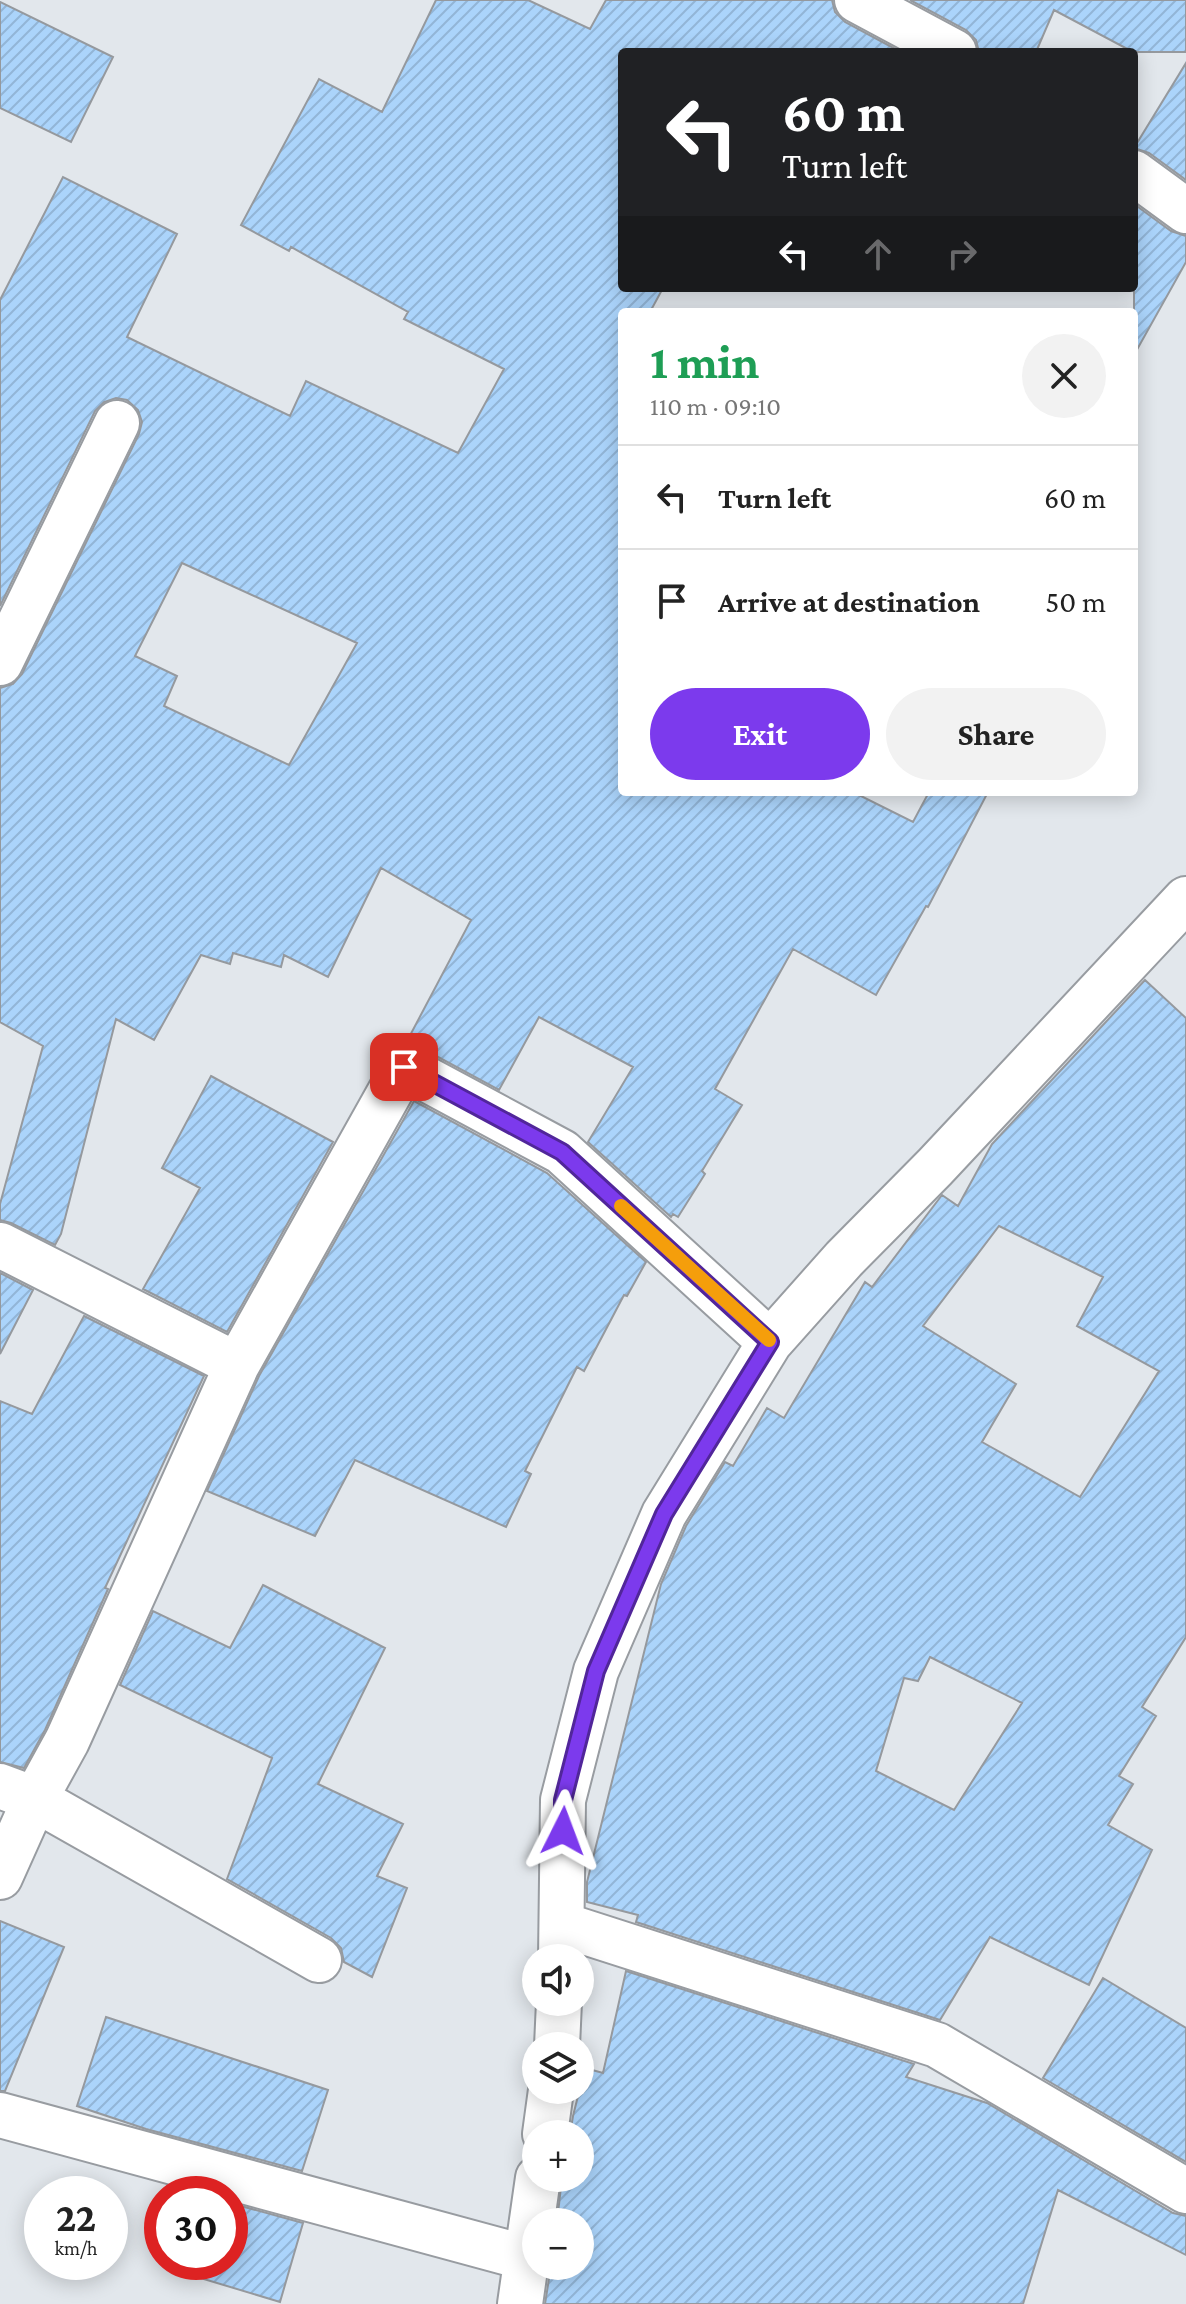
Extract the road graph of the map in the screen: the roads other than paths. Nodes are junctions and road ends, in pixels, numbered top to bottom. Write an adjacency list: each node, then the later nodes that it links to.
1 (857, 0): 2 (street)
2 (947, 48)
3 (1138, 176): 4 (street)
4 (1186, 211)
5 (117, 423): 6 (street)
6 (0, 663)
7 (1186, 899): 9 (street)
8 (0, 1245): 10 (street)
9 (770, 1342): 10 (street); 13 (street)
10 (237, 1365): 11 (street)
11 (17, 1793): 12 (street); 14 (street)
12 (0, 1877)
13 (562, 1942): 16 (street)
14 (319, 1960)
15 (0, 2115): 17 (street)
16 (1186, 2191)
17 (522, 2257)
18 (524, 2280): 19 (street)
19 (520, 2304)

